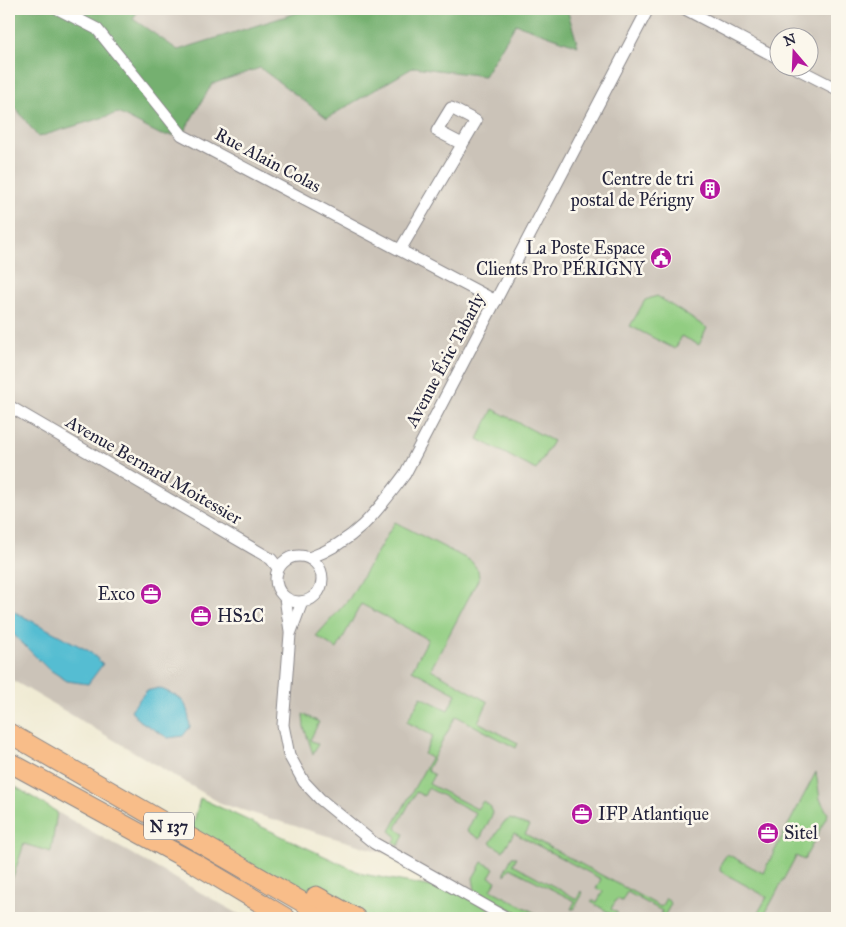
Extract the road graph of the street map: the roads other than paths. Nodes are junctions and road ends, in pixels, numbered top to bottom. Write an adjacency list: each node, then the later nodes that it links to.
1 (58, 9): 8 (street, Rue Alain Colas)
2 (648, 9): 9 (street, Avenue Éric Tabarly)
3 (685, 9): 4 (street)
4 (768, 53)
5 (816, 78): 6 (street)
6 (837, 89)
7 (462, 144): 8 (street)
8 (400, 250): 9 (street, Rue Alain Colas)
9 (496, 301): 11 (street, Avenue Éric Tabarly)
10 (9, 406): 13 (street, Avenue Bernard Moitessier)
11 (332, 549): 12 (street, Avenue Éric Tabarly); 14 (street)
12 (309, 558): 13 (street); 14 (street)
13 (278, 568): 15 (street)
14 (322, 573): 16 (street)
15 (285, 598): 16 (street); 17 (street)
16 (302, 602): 17 (street)
17 (290, 634): 24 (street)
18 (9, 733): 20 (highway, N 137)
19 (9, 762): 21 (highway, N 137)
20 (190, 838): 22 (highway, N 137); 23 (highway)
21 (286, 918)
22 (330, 918)
23 (356, 918)
24 (507, 918)

